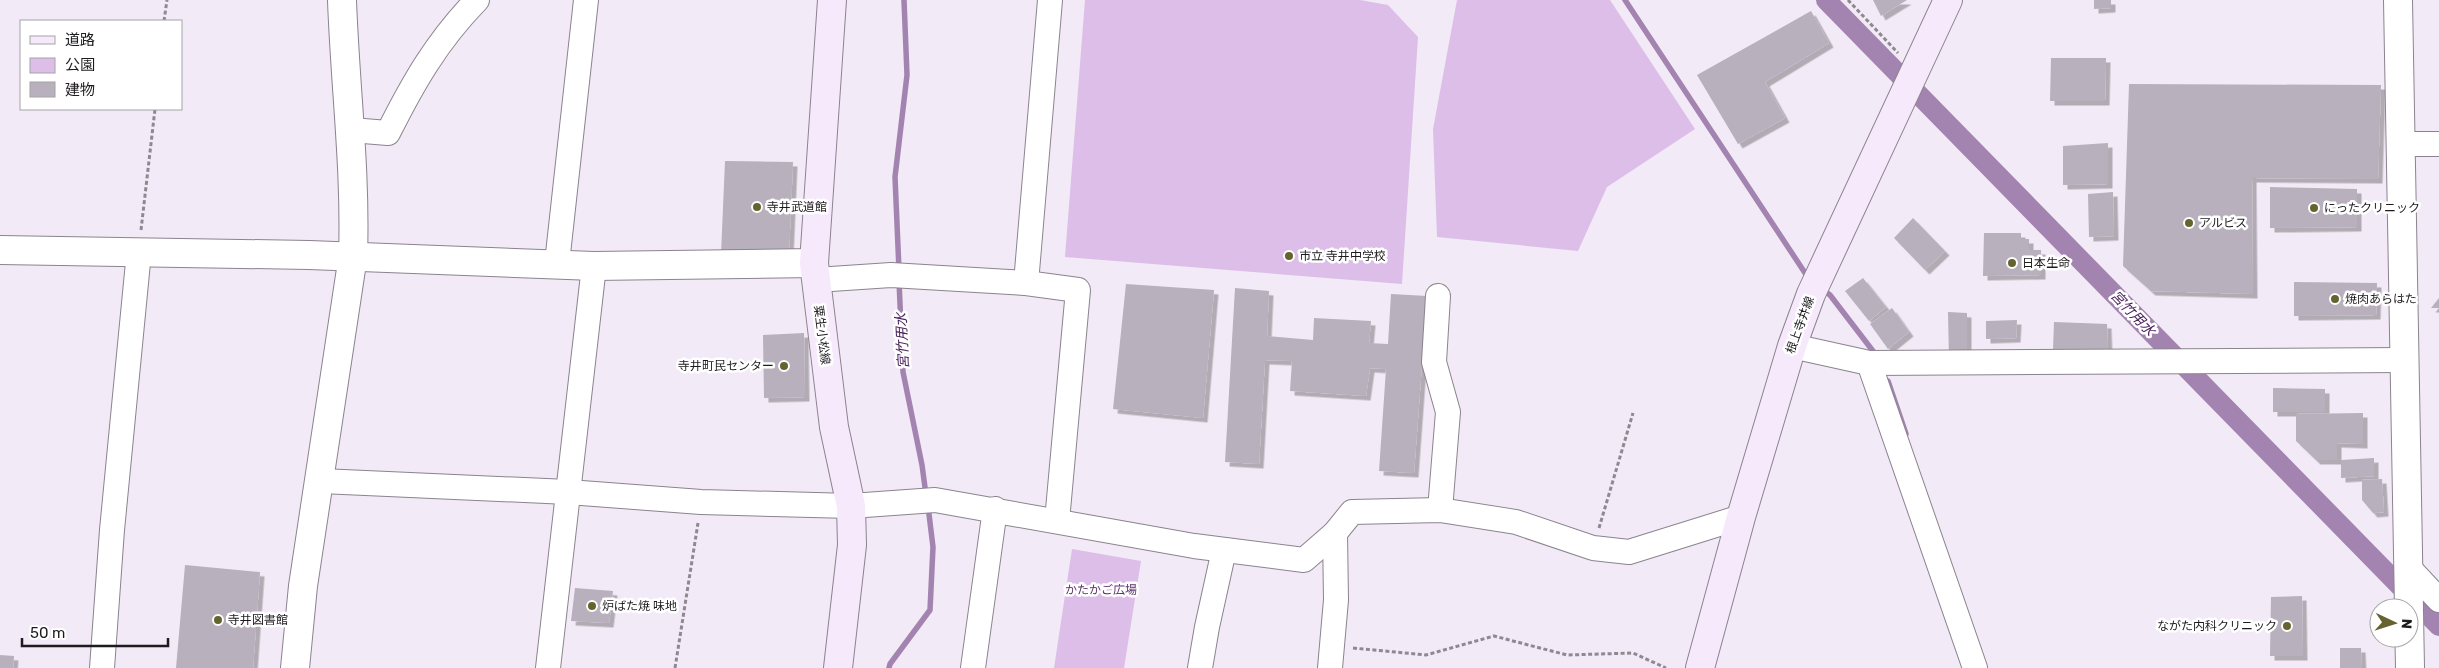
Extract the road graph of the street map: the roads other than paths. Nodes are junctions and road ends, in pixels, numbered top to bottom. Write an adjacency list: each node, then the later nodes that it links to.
1 (342, 0): 8 (street)
2 (477, 0): 8 (street)
3 (586, 0): 14 (street)
4 (832, 0): 16 (main road, 粟生小松線)
5 (1050, 0): 17 (street)
6 (1948, 0): 19 (main road, 根上寺井線)
7 (2398, 0): 9 (street)
8 (351, 130): 13 (street)
9 (2401, 144): 10 (street); 20 (street)
10 (2439, 144)
11 (0, 250): 12 (street)
12 (139, 252): 13 (street); 35 (street)
13 (353, 256): 14 (street); 22 (street)
14 (557, 263): 15 (street)
15 (594, 266): 16 (street); 23 (street)
16 (815, 272): 17 (street); 24 (main road, 粟生小松線)
17 (1026, 283): 28 (street)
18 (1438, 296): 26 (street)
19 (1792, 346): 21 (street); 27 (main road, 根上寺井線)
20 (2403, 360): 21 (street); 31 (street)
21 (1869, 363): 42 (street)
22 (321, 481): 23 (street); 36 (street)
23 (568, 492): 24 (street); 37 (street)
24 (851, 506): 25 (street); 38 (main road, 粟生小松線)
25 (995, 509): 28 (street); 39 (street)
26 (1440, 510): 27 (street); 29 (street)
27 (1741, 517): 41 (main road, 根上寺井線)
28 (1057, 521): 30 (street)
29 (1335, 533): 30 (street); 34 (street)
30 (1224, 550): 40 (street)
31 (2408, 587): 32 (street)
32 (2439, 600)
33 (2410, 648): 43 (street)
34 (1331, 657)
35 (102, 668)
36 (295, 668)
37 (548, 668)
38 (838, 668)
39 (973, 668)
40 (1200, 668)
41 (1700, 668)
42 (1975, 668)
43 (2410, 668)

